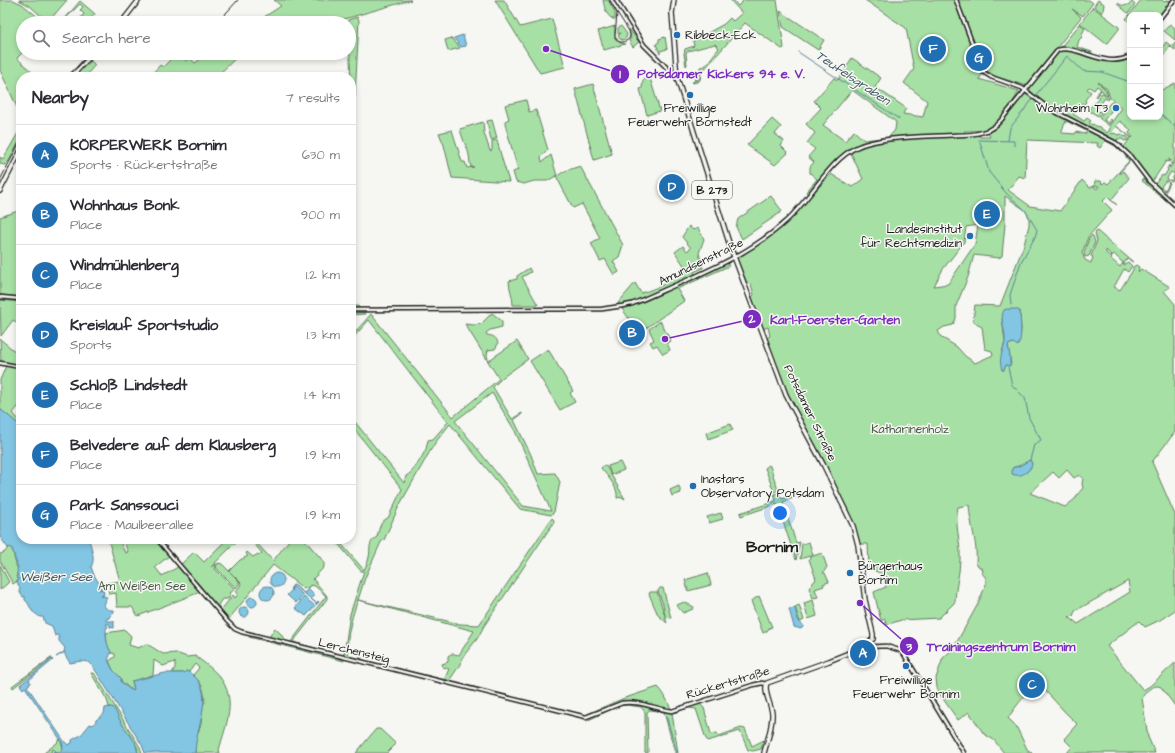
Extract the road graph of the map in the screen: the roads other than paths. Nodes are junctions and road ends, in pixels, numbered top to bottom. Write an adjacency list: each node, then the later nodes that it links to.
1 (139, 0): 7 (main road)
2 (616, 0): 11 (street)
3 (674, 0): 11 (main road, Potsdamer Straße / B 273)
4 (956, 0): 12 (street)
5 (1174, 0): 6 (street)
6 (1163, 14)
7 (126, 16)
8 (1127, 57): 12 (street, Amundsenstraße)
9 (87, 60): 10 (main road)
10 (76, 72)
11 (677, 78): 16 (main road, Potsdamer Straße / B 273)
12 (1025, 90): 15 (street); 16 (street, Amundsenstraße)
13 (16, 160): 14 (main road)
14 (0, 191)
15 (1175, 205)
16 (734, 258): 19 (street, Amundsenstraße); 23 (main road, Potsdamer Straße / B 273)
17 (0, 297): 18 (street)
18 (16, 299)
19 (356, 310)
20 (0, 363): 21 (street)
21 (16, 366)
22 (161, 544): 27 (street, Lerchensteig)
23 (873, 639): 24 (street); 25 (main road, Rückertstraße)
24 (878, 645): 25 (street); 29 (street)
25 (863, 647): 26 (main road, Rückertstraße)
26 (766, 684): 27 (street, Rückertstraße); 28 (main road)
27 (586, 717)
28 (764, 753)
29 (964, 753)

